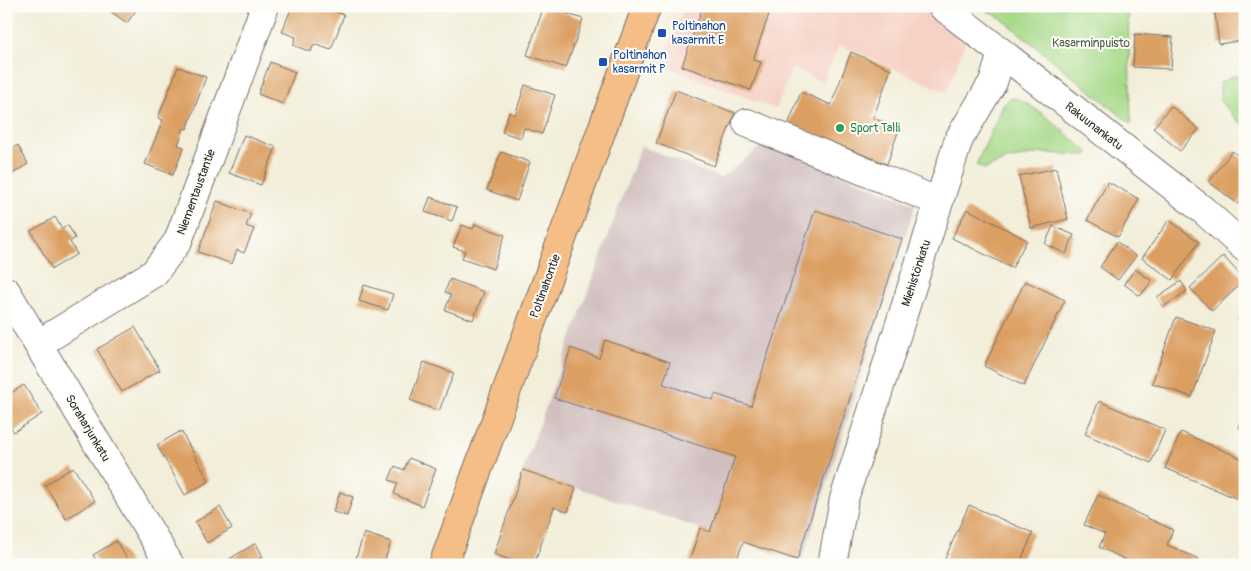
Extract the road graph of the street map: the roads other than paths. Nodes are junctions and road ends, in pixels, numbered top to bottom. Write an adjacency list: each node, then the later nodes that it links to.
1 (265, 6): 9 (street, Niementaustantie)
2 (647, 6): 11 (main road, Poltinahontie)
3 (942, 6): 4 (street, Rakuunankatu)
4 (1002, 54): 6 (street, Miehistönkatu); 7 (street, Rakuunankatu)
5 (747, 123): 6 (street)
6 (939, 202): 12 (street, Miehistönkatu)
7 (1245, 248)
8 (6, 291): 9 (street, Soraharjunkatu)
9 (38, 344): 10 (street, Soraharjunkatu)
10 (170, 565)
11 (443, 565)
12 (832, 565)

